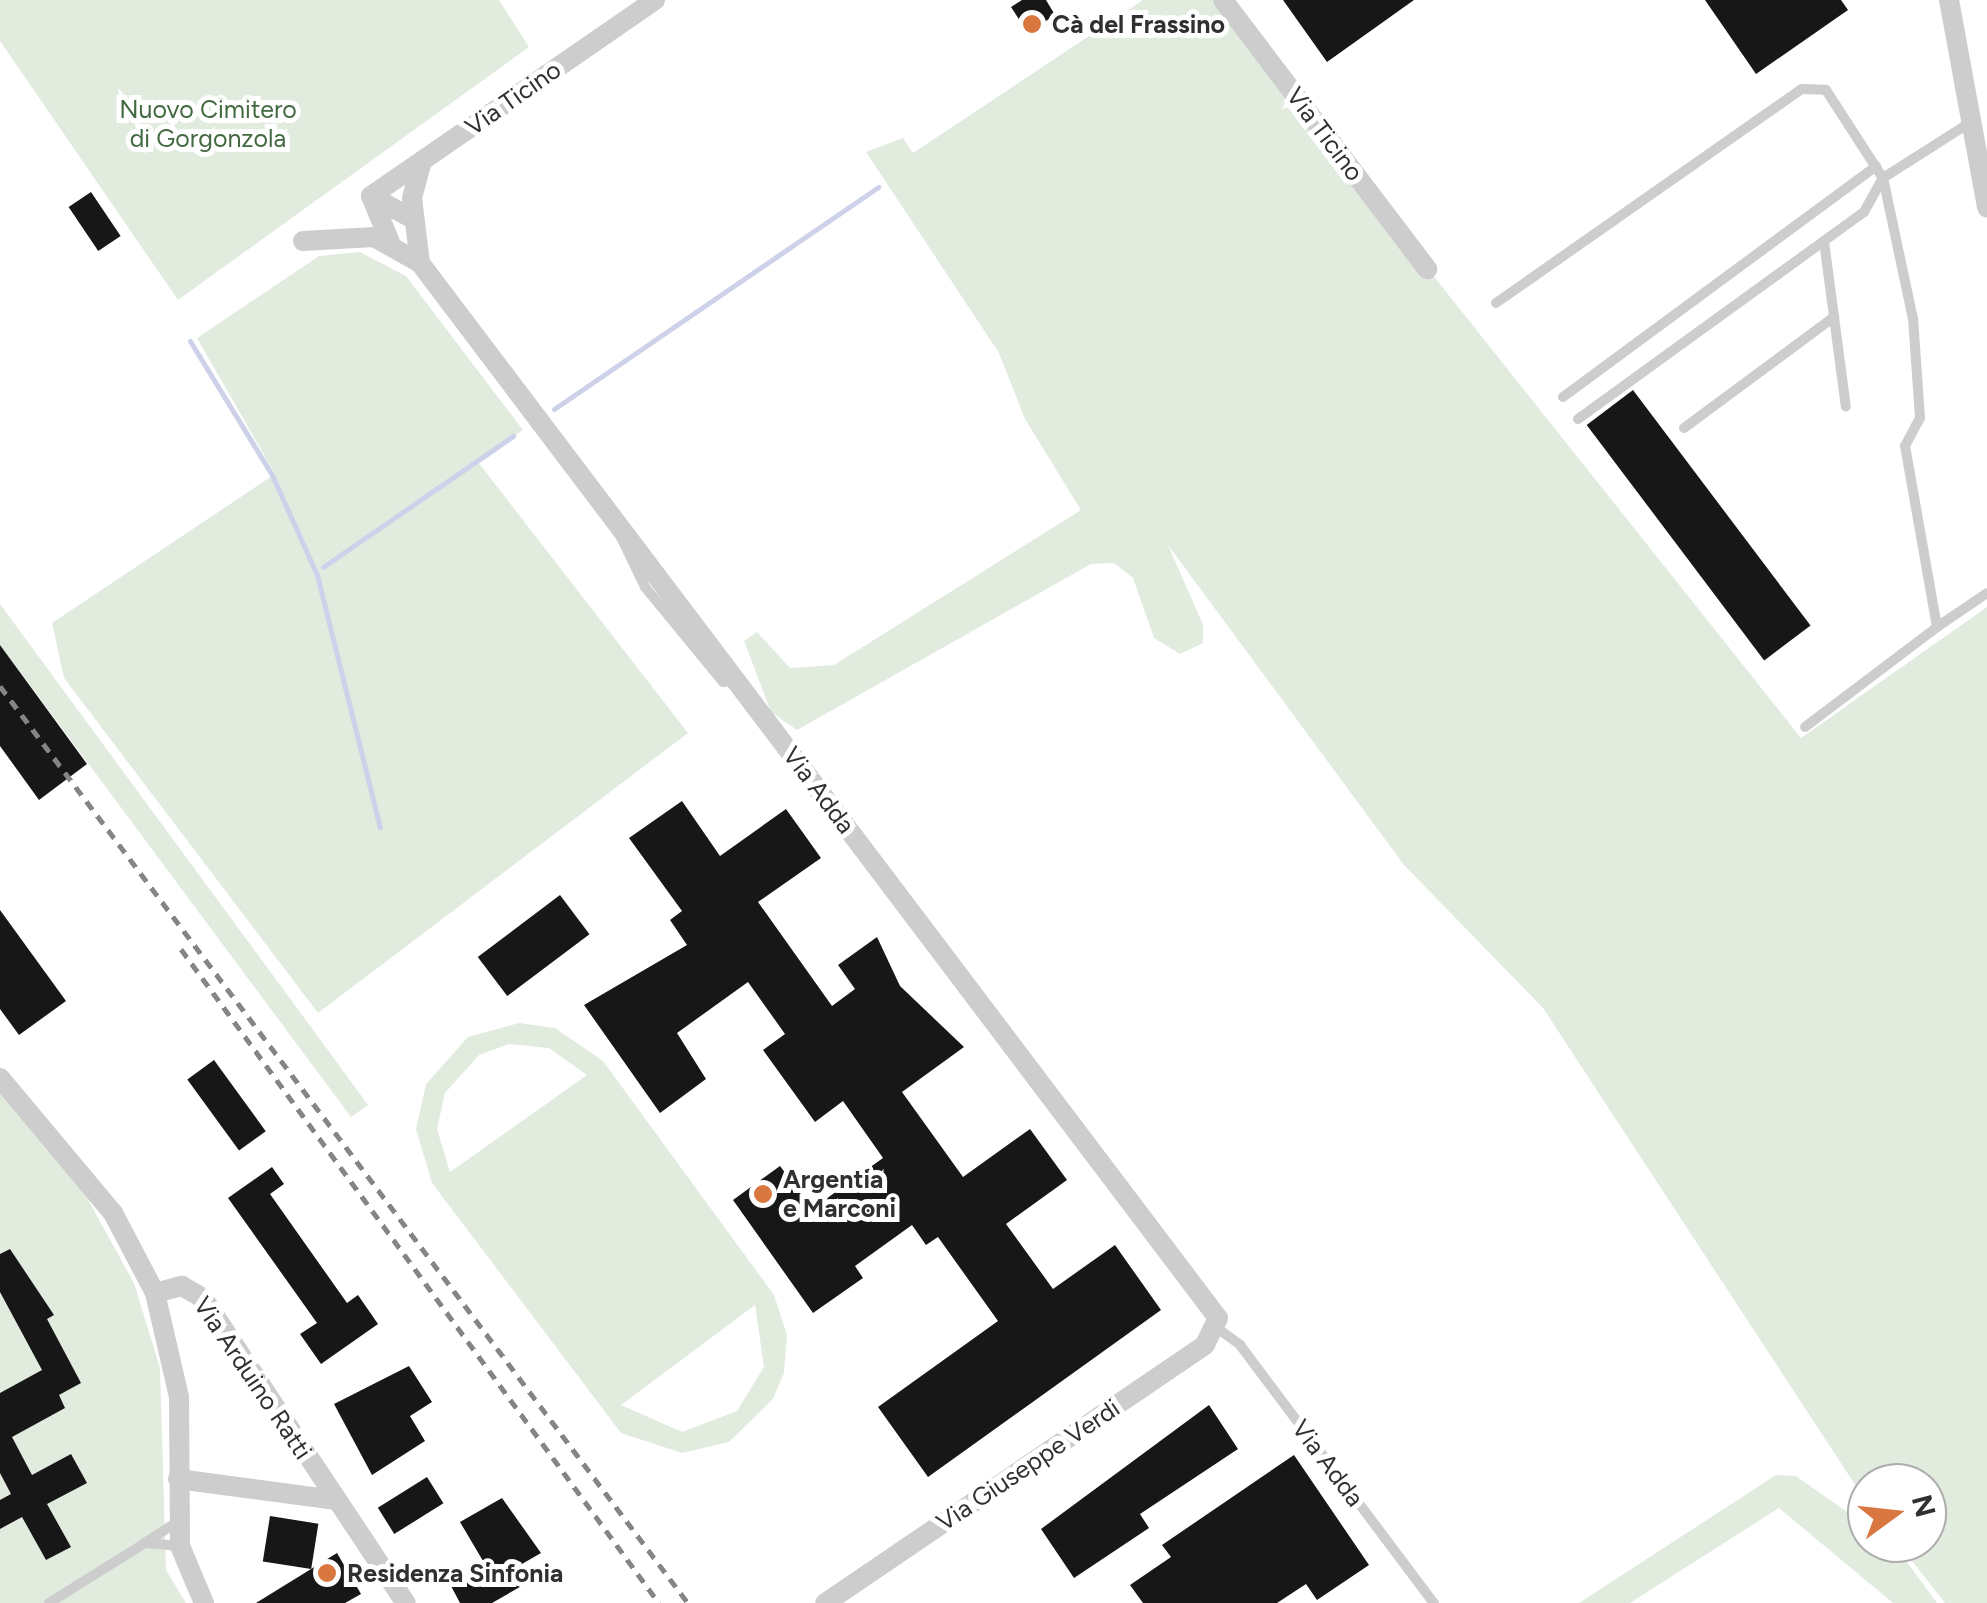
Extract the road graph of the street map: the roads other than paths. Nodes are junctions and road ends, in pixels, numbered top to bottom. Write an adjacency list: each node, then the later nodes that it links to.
1 (655, 0): 5 (street, Via Ticino)
2 (1223, 0): 15 (street, Via Ticino)
3 (1950, 0): 4 (street)
4 (1972, 122): 7 (lane); 9 (street)
5 (422, 161): 8 (street, Via Ticino); 10 (street, Via Adda)
6 (1876, 166): 7 (lane); 16 (lane); 18 (lane)
7 (1882, 178): 12 (lane); 23 (lane)
8 (371, 196): 10 (street); 13 (street)
9 (1987, 208)
10 (413, 218): 14 (street, Via Adda)
11 (304, 241): 13 (street)
12 (1824, 241): 17 (lane); 20 (lane)
13 (390, 242): 14 (street, Via Adda)
14 (420, 263): 27 (street, Via Adda)
15 (1428, 268)
16 (1496, 304)
17 (1834, 317): 19 (lane); 21 (lane)
18 (1562, 397)
19 (1846, 407)
20 (1578, 419)
21 (1684, 428)
22 (1987, 593): 23 (lane)
23 (1937, 627): 24 (lane)
24 (1805, 727)
25 (4, 1089): 26 (street, Via Arduino Ratti)
26 (155, 1293): 28 (street, Via Arduino Ratti); 29 (street, Via Arduino Ratti)
27 (1217, 1323): 36 (street, Via Giuseppe Verdi); 37 (lane, Via Adda)
28 (178, 1479): 29 (street); 30 (street, Via Arduino Ratti)
29 (335, 1500): 35 (street, Via Arduino Ratti)
30 (177, 1522): 31 (lane); 32 (street, Via Arduino Ratti)
31 (145, 1544): 32 (lane); 33 (lane)
32 (180, 1546): 34 (street, Via Arduino Ratti)
33 (49, 1603)
34 (204, 1603)
35 (406, 1603)
36 (824, 1603)
37 (1434, 1603)

